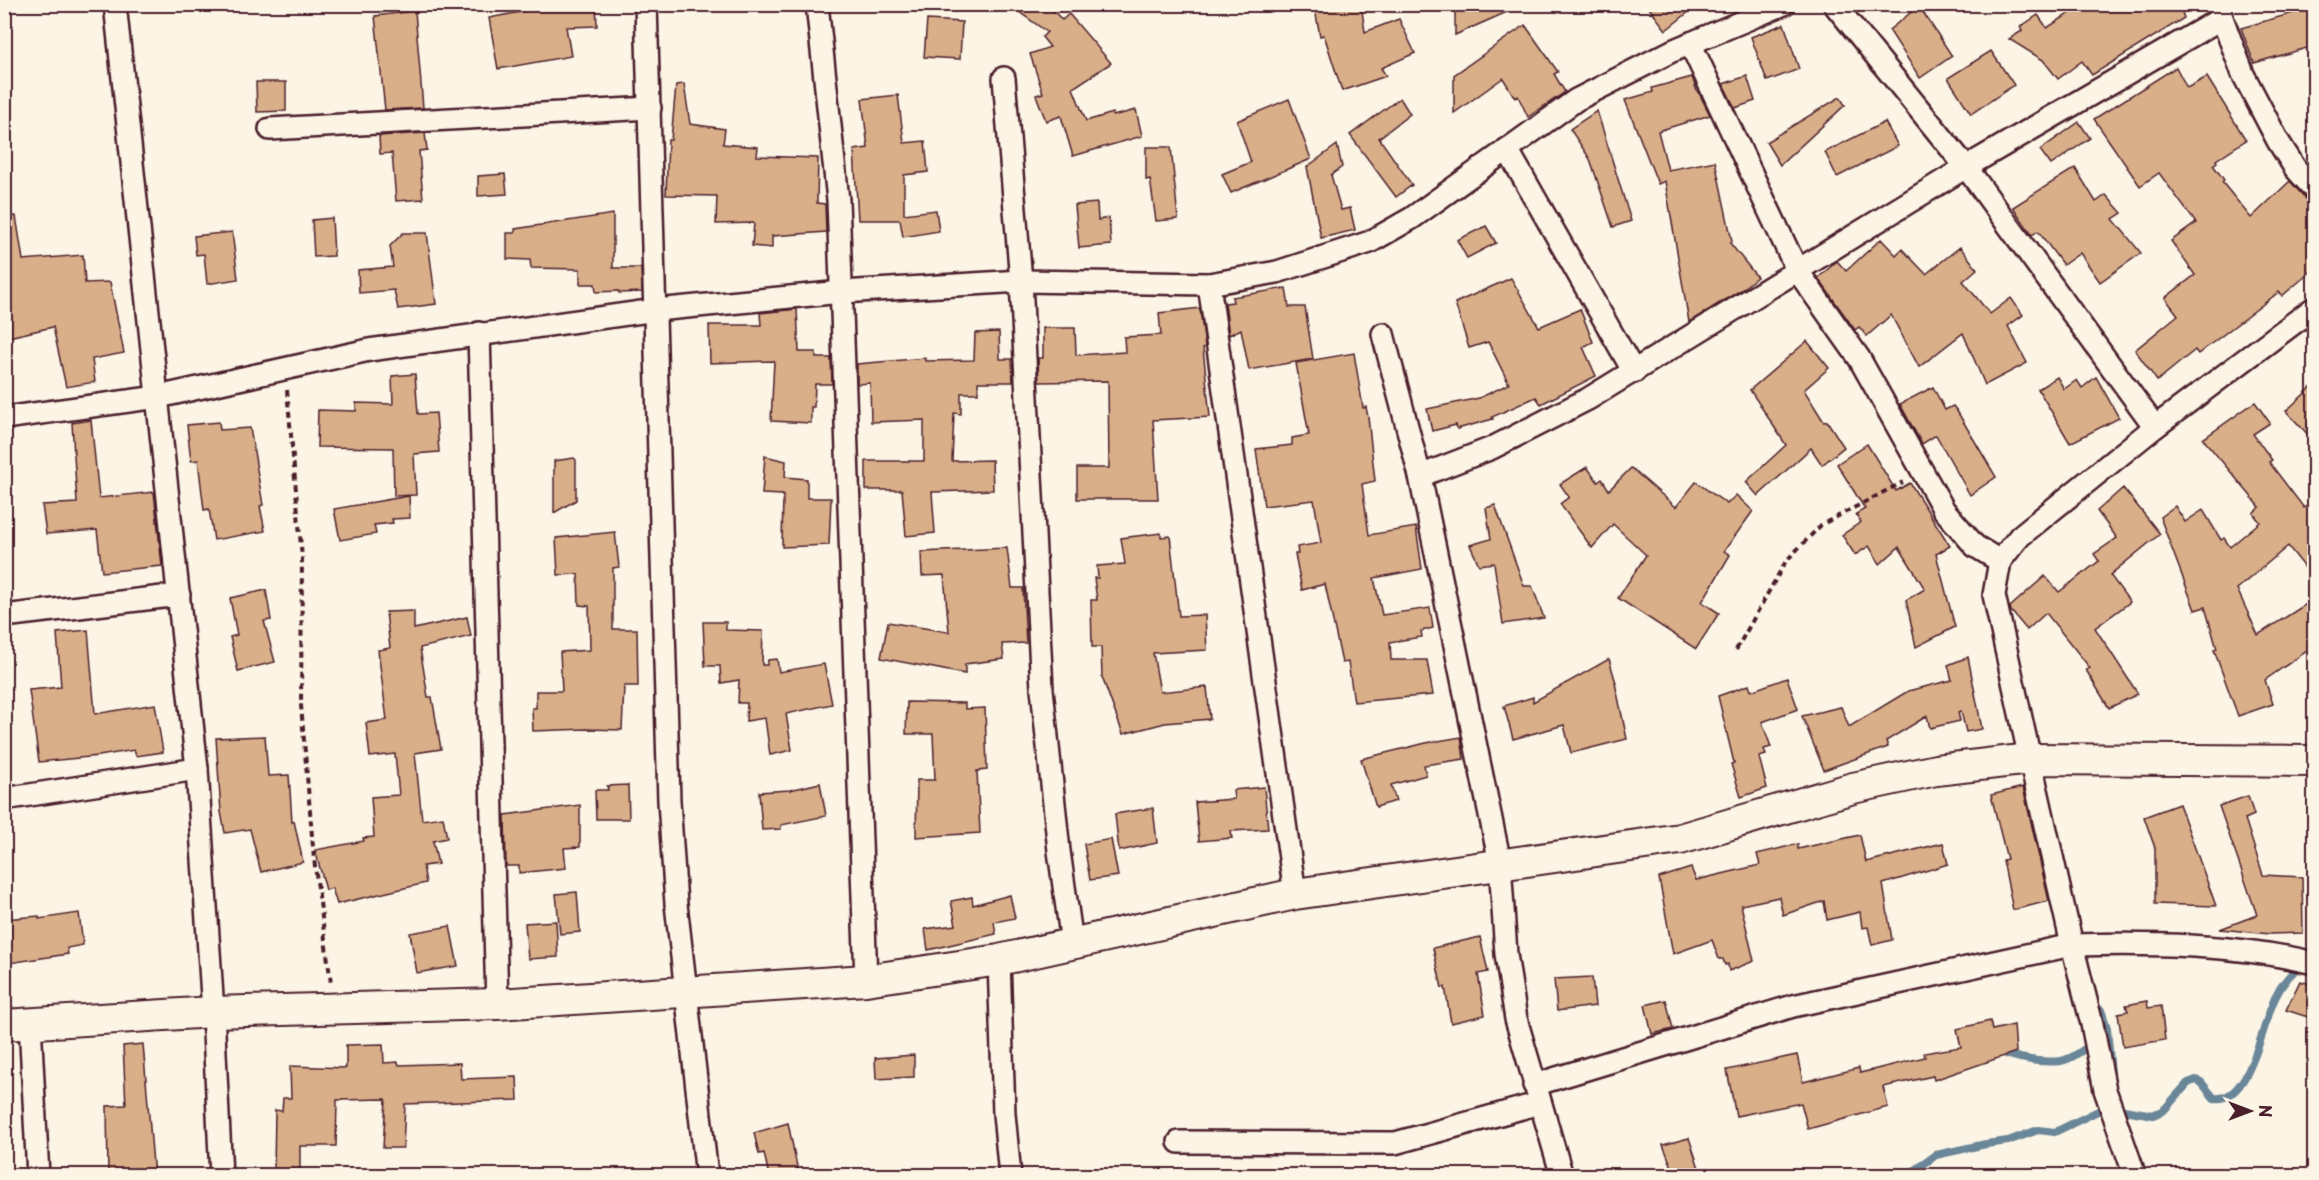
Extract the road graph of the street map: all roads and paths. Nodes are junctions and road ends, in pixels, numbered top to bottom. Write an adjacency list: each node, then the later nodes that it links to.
1 (115, 4): 24 (street)
2 (646, 4): 9 (street)
3 (817, 4): 17 (street)
4 (1784, 4): 7 (street)
5 (1834, 4): 12 (street)
6 (2221, 11): 12 (street); 13 (street)
7 (1690, 43): 11 (street); 14 (street)
8 (1005, 78): 15 (street)
9 (650, 108): 10 (street); 19 (street)
10 (270, 129)
11 (1507, 149): 16 (street); 23 (street)
12 (1966, 167): 14 (street); 26 (street)
13 (2314, 189)
14 (1797, 270): 23 (street); 27 (street)
15 (1021, 281): 16 (street); 17 (street); 39 (street)
16 (1209, 284): 38 (street)
17 (842, 292): 19 (street); 43 (street)
18 (2314, 308): 26 (street)
19 (656, 310): 20 (street); 44 (street)
20 (479, 333): 22 (street); 45 (street)
21 (1383, 334): 28 (street)
22 (286, 369): 24 (street); 46 (path)
23 (1634, 372): 28 (street)
24 (158, 397): 25 (street); 30 (street)
25 (4, 418)
26 (2155, 427): 29 (street)
27 (1923, 471): 29 (street); 32 (path)
28 (1420, 476): 37 (street)
29 (2000, 561): 33 (street)
30 (179, 595): 31 (street); 35 (street)
31 (4, 616)
32 (1736, 650)
33 (2030, 759): 34 (main road); 37 (main road); 40 (street)
34 (2314, 761)
35 (197, 769): 36 (street); 47 (street)
36 (4, 799)
37 (1500, 863): 38 (main road); 49 (street)
38 (1295, 894): 39 (main road)
39 (1072, 942): 41 (main road)
40 (2072, 945): 42 (street); 49 (street); 56 (street)
41 (999, 960): 43 (main road); 54 (street)
42 (2314, 963)
43 (866, 980): 44 (main road)
44 (687, 992): 45 (main road); 53 (street)
45 (497, 1004): 46 (main road)
46 (335, 1009): 47 (main road)
47 (213, 1012): 48 (main road); 52 (street)
48 (17, 1024): 51 (street)
49 (1537, 1094): 50 (street); 55 (street)
50 (1179, 1142)
51 (38, 1176)
52 (221, 1176)
53 (707, 1176)
54 (1010, 1176)
55 (1562, 1176)
56 (2135, 1176)

